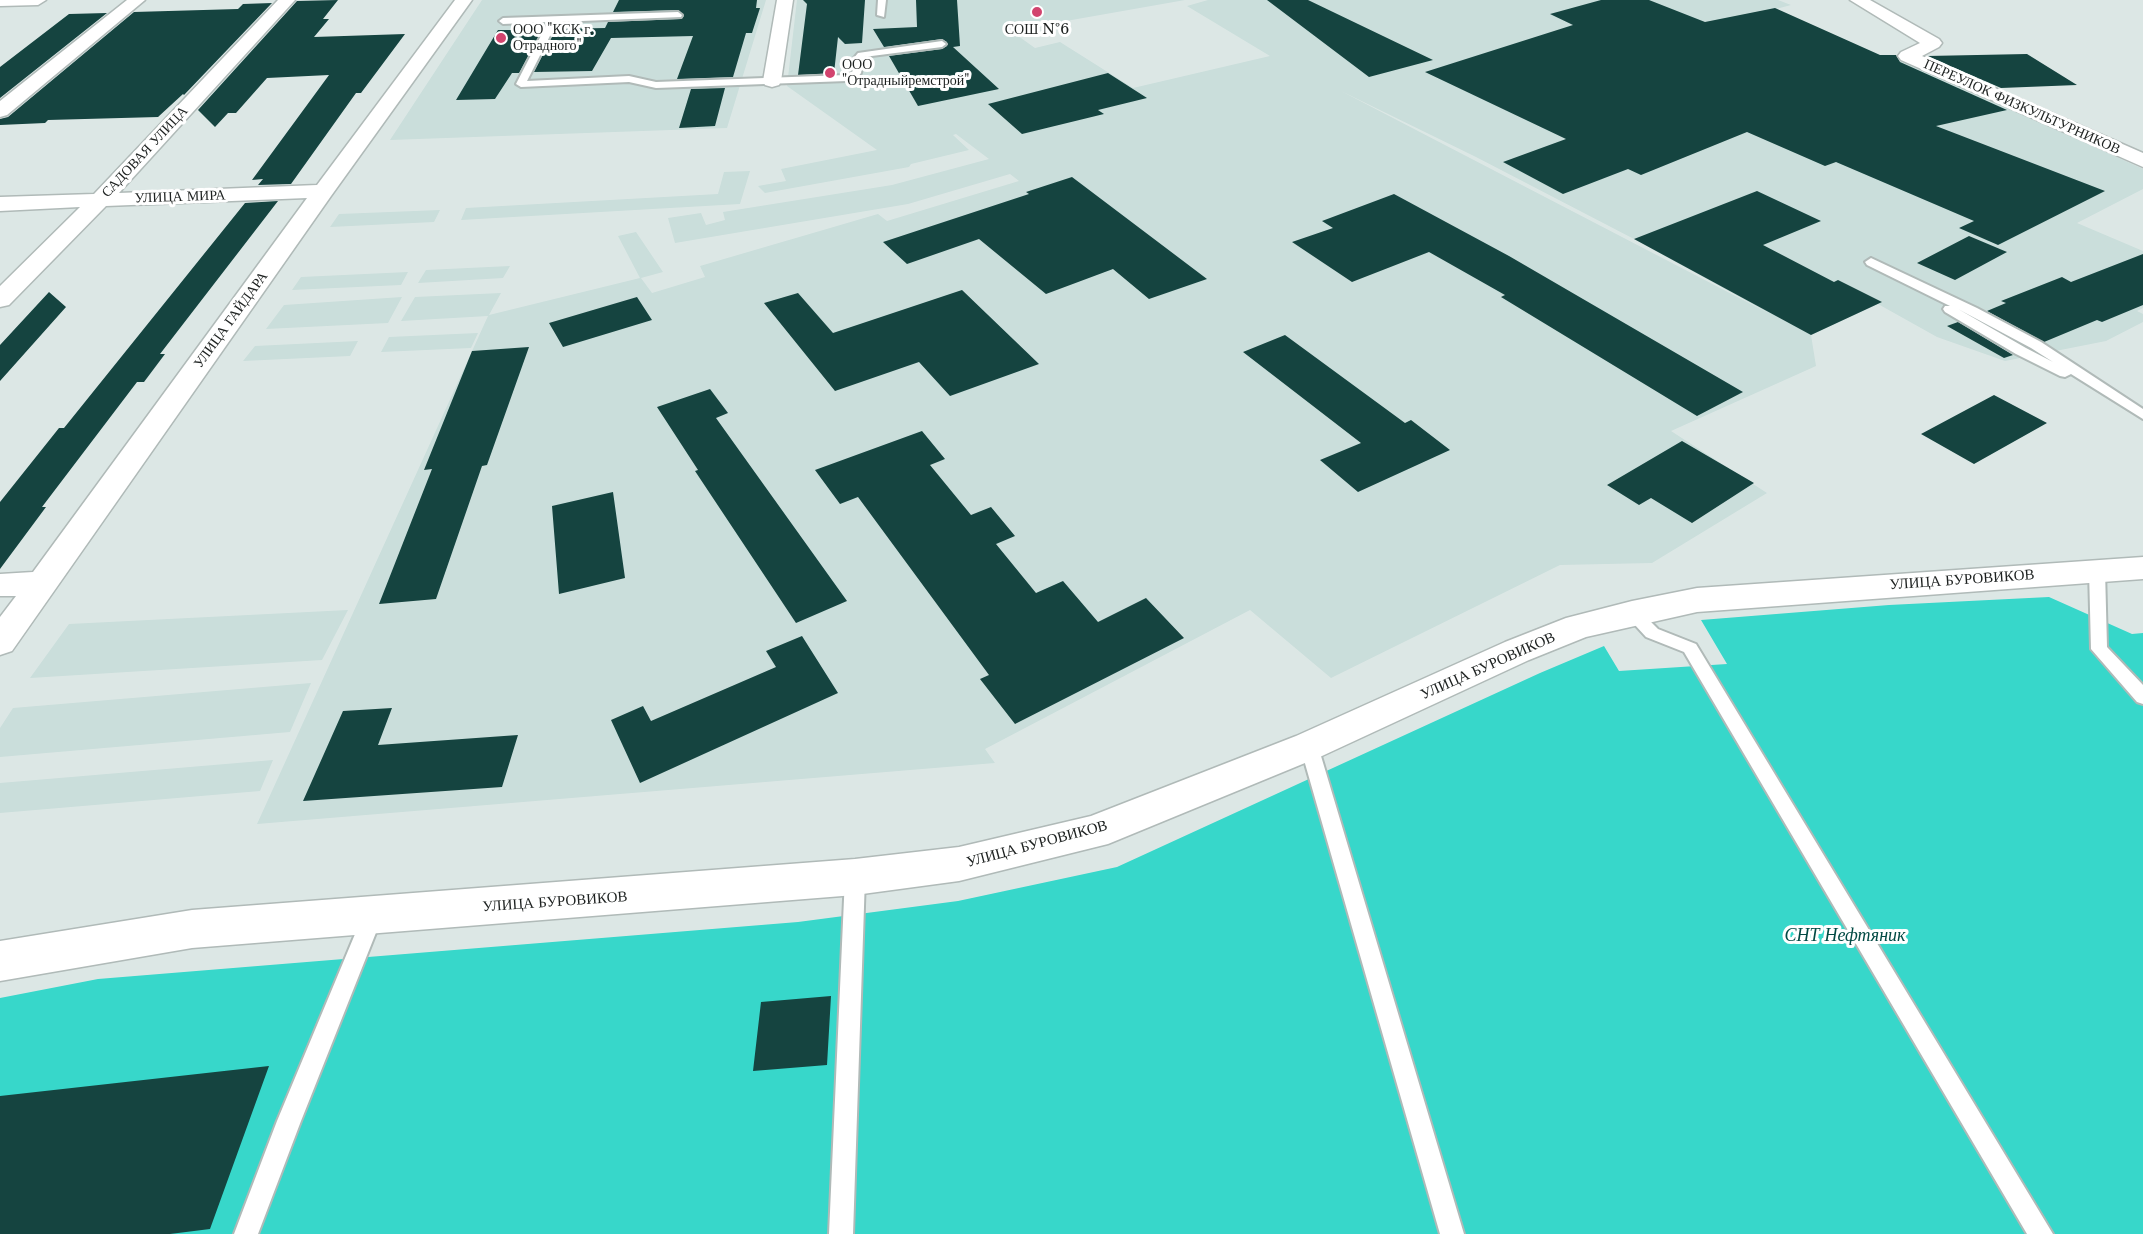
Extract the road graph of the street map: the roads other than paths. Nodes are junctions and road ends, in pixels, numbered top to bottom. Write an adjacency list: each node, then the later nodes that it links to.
1 (38, 0): 8 (street)
2 (137, 0): 15 (street)
3 (287, 0): 18 (street, САДОВАЯ УЛИЦА)
4 (464, 0): 17 (street, УЛИЦА ГАЙДАРА)
5 (785, 0): 14 (street)
6 (882, 0): 10 (lane)
7 (1858, 0): 16 (street, ПЕРЕУЛОК ФИЗКУЛЬТУРНИКОВ)
8 (0, 1)
9 (678, 15): 11 (lane)
10 (881, 15)
11 (554, 19): 12 (lane); 14 (lane)
12 (502, 21)
13 (942, 44): 14 (lane)
14 (772, 81)
15 (0, 111)
16 (2143, 161)
17 (323, 191): 18 (street, УЛИЦА МИРА); 25 (street, УЛИЦА ГАЙДАРА)
18 (100, 200): 19 (street, УЛИЦА МИРА); 21 (street, САДОВАЯ УЛИЦА)
19 (0, 204)
20 (1871, 262): 22 (lane)
21 (0, 300)
22 (2143, 415)
23 (2143, 568): 24 (street, УЛИЦА БУРОВИКОВ)
24 (2097, 570): 27 (street, УЛИЦА БУРОВИКОВ); 29 (lane)
25 (42, 583): 26 (street); 28 (street, УЛИЦА ГАЙДАРА)
26 (0, 585)
27 (1632, 613): 30 (street, УЛИЦА БУРОВИКОВ); 37 (lane)
28 (0, 642)
29 (2143, 697)
30 (1309, 746): 31 (street, УЛИЦА БУРОВИКОВ); 36 (lane)
31 (855, 877): 32 (street, УЛИЦА БУРОВИКОВ); 35 (lane)
32 (373, 915): 33 (street, УЛИЦА БУРОВИКОВ); 34 (lane)
33 (0, 961)
34 (246, 1234)
35 (841, 1234)
36 (1452, 1234)
37 (2041, 1234)

